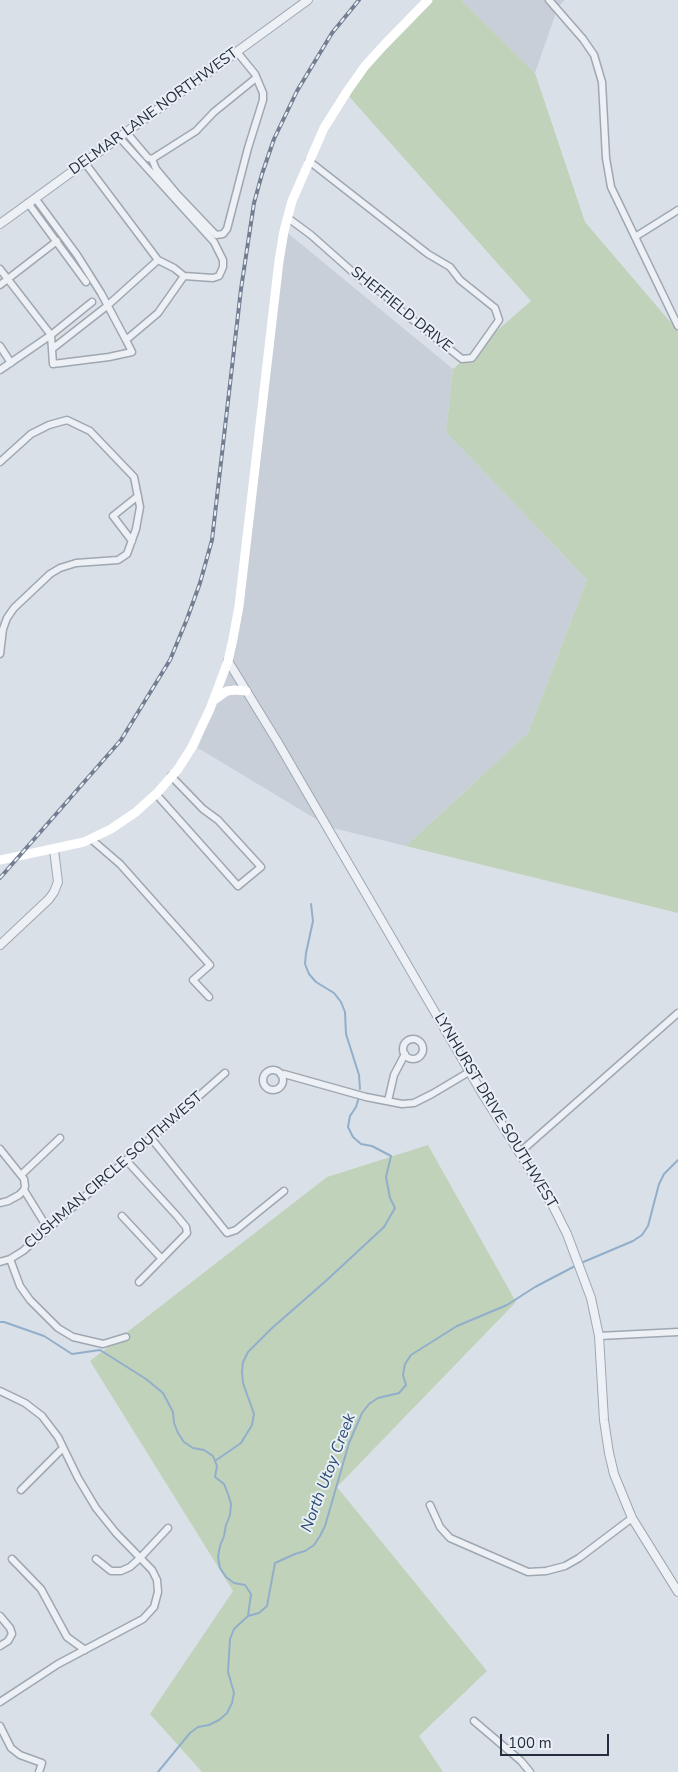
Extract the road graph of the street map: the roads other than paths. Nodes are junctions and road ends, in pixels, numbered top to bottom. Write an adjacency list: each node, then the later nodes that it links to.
1 (308, 0): 4 (street, DELMAR LANE NORTHWEST)
2 (428, 0): 8 (main road)
3 (549, 0): 15 (street)
4 (237, 52): 5 (street); 6 (street, DELMAR LANE NORTHWEST)
5 (256, 78): 7 (street); 7 (street)
6 (122, 135): 7 (street); 9 (street, DELMAR LANE NORTHWEST); 19 (street)
7 (152, 159)
8 (308, 161): 13 (main road); 13 (street, SHEFFIELD DRIVE)
9 (85, 163): 10 (street, DELMAR LANE NORTHWEST); 17 (street)
10 (35, 198): 11 (street, DELMAR LANE NORTHWEST); 24 (street)
11 (28, 203): 14 (street, DELMAR LANE NORTHWEST); 16 (street)
12 (678, 210): 15 (street)
13 (288, 218): 37 (main road)
14 (0, 224)
15 (634, 237): 25 (street)
16 (57, 241): 20 (street); 21 (street)
17 (158, 260): 19 (street); 24 (street)
18 (0, 269): 20 (street)
19 (184, 276): 27 (street)
20 (8, 278): 22 (street); 26 (street)
21 (86, 282)
22 (0, 285)
23 (92, 302): 26 (street)
24 (107, 306): 27 (street); 29 (street)
25 (678, 326)
26 (51, 335): 29 (street); 30 (street)
27 (126, 340): 29 (street)
28 (0, 346): 30 (street)
29 (52, 349)
30 (11, 362): 31 (street)
31 (0, 370)
32 (0, 462): 33 (street)
33 (138, 496): 34 (street); 34 (street)
34 (132, 541): 35 (street)
35 (2, 628): 36 (street)
36 (0, 654)
37 (228, 661): 38 (street, LYNHURST DRIVE SOUTHWEST); 39 (main road)
38 (246, 691): 39 (main road); 49 (street, LYNHURST DRIVE SOUTHWEST)
39 (213, 700): 40 (main road)
40 (171, 776): 41 (main road); 41 (street)
41 (156, 794): 42 (main road)
42 (92, 839): 43 (main road); 46 (street)
43 (54, 850): 44 (main road); 45 (street)
44 (0, 860)
45 (0, 945)
46 (209, 998)
47 (678, 1013): 56 (street)
48 (405, 1054): 52 (street)
49 (470, 1072): 52 (street); 56 (street, LYNHURST DRIVE SOUTHWEST)
50 (225, 1073): 54 (street, CUSHMAN CIRCLE SOUTHWEST)
51 (281, 1075): 52 (street)
52 (388, 1101)
53 (60, 1138): 58 (street)
54 (151, 1138): 57 (street, CUSHMAN CIRCLE SOUTHWEST); 60 (street)
55 (0, 1149): 58 (street)
56 (519, 1153): 69 (street, LYNHURST DRIVE SOUTHWEST)
57 (126, 1160): 63 (street, CUSHMAN CIRCLE SOUTHWEST); 65 (street)
58 (21, 1175): 59 (street)
59 (24, 1190): 61 (street); 63 (street)
60 (284, 1191)
61 (0, 1203)
62 (122, 1216): 65 (street)
63 (48, 1229): 64 (street, CUSHMAN CIRCLE SOUTHWEST)
64 (10, 1259): 66 (street, CUSHMAN CIRCLE SOUTHWEST); 70 (street)
65 (162, 1259): 67 (street)
66 (0, 1262)
67 (139, 1282)
68 (678, 1332): 69 (street)
69 (600, 1336): 75 (street, LYNHURST DRIVE SOUTHWEST)
70 (126, 1337)
71 (0, 1391): 72 (street)
72 (63, 1448): 73 (street); 77 (street)
73 (21, 1490)
74 (430, 1505): 75 (street)
75 (632, 1518): 80 (street, LYNHURST DRIVE SOUTHWEST)
76 (168, 1528): 77 (street)
77 (140, 1558): 79 (street); 83 (street)
78 (12, 1559): 83 (street)
79 (96, 1559)
80 (678, 1592)
81 (0, 1616): 82 (street)
82 (0, 1646)
83 (85, 1650): 84 (street)
84 (0, 1702)
85 (474, 1721): 88 (street)
86 (0, 1726): 87 (street)
87 (39, 1772)
88 (530, 1772)

